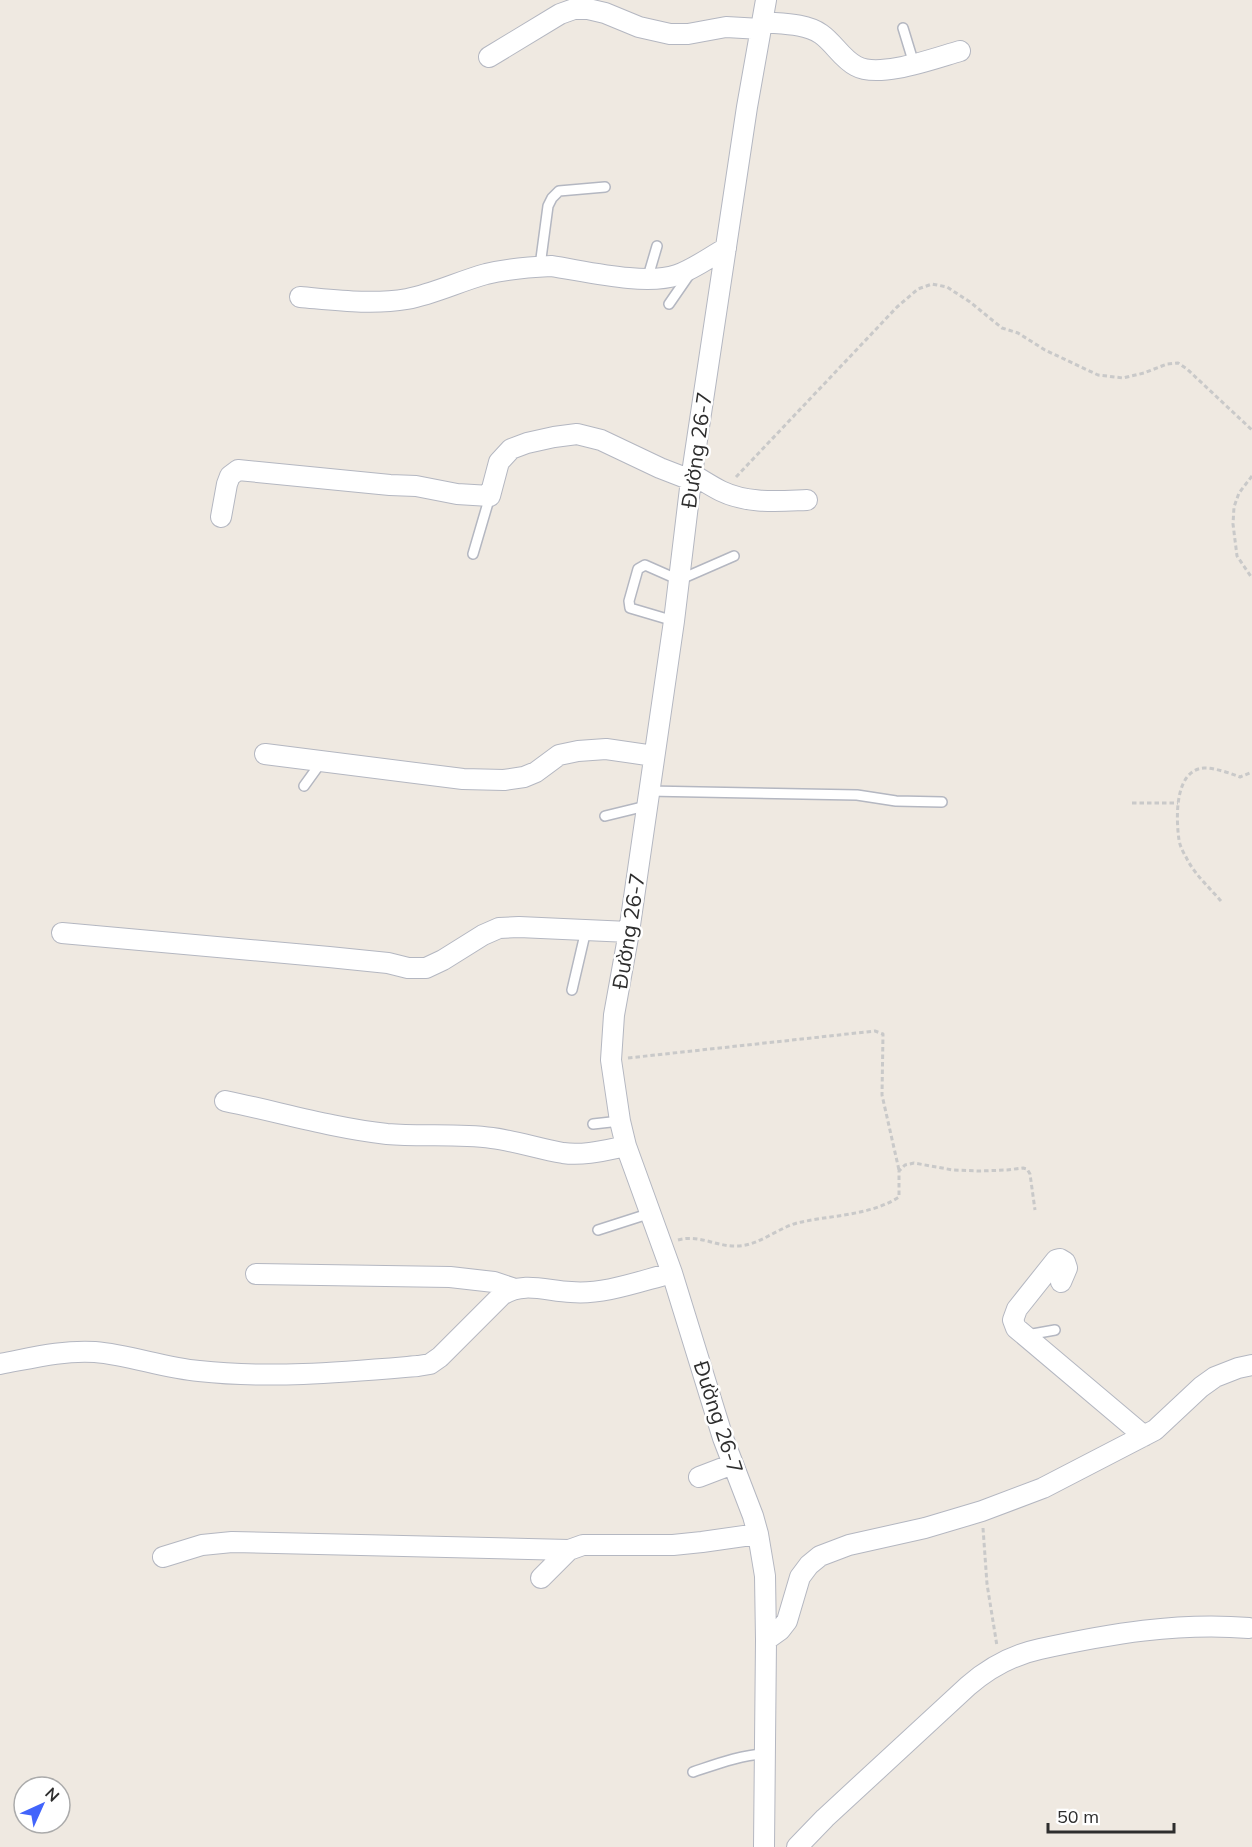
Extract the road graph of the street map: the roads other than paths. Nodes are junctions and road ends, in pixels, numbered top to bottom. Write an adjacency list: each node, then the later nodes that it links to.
1 (766, 0): 2 (street, Đường 26-7)
2 (762, 25): 5 (street); 6 (street); 9 (street, Đường 26-7)
3 (903, 28): 6 (lane)
4 (960, 51): 6 (street)
5 (489, 57)
6 (914, 64)
7 (605, 187): 11 (lane)
8 (657, 246): 12 (lane)
9 (726, 248): 10 (street); 15 (street, Đường 26-7)
10 (695, 265): 12 (street); 14 (lane)
11 (540, 266): 12 (street); 13 (street)
12 (647, 280)
13 (300, 297)
14 (669, 304)
15 (692, 477): 16 (street); 17 (street); 21 (street, Đường 26-7)
16 (490, 496): 18 (street); 19 (lane)
17 (807, 500)
18 (221, 517)
19 (473, 554)
20 (734, 556): 21 (lane)
21 (679, 580): 22 (street, Đường 26-7); 22 (lane)
22 (674, 621): 24 (street, Đường 26-7)
23 (265, 754): 25 (street)
24 (654, 756): 25 (street); 27 (street, Đường 26-7)
25 (322, 761): 26 (lane)
26 (304, 786)
27 (647, 799): 28 (lane); 29 (lane); 31 (street, Đường 26-7)
28 (942, 802)
29 (605, 816)
30 (586, 930): 31 (street); 32 (street); 33 (lane)
31 (629, 932): 35 (street, Đường 26-7)
32 (62, 933)
33 (572, 990)
34 (225, 1101): 37 (street)
35 (620, 1121): 36 (lane); 37 (street, Đường 26-7)
36 (593, 1124)
37 (626, 1146): 38 (street, Đường 26-7)
38 (651, 1213): 39 (lane); 40 (street, Đường 26-7)
39 (598, 1230)
40 (672, 1273): 43 (street); 49 (street, Đường 26-7)
41 (256, 1274): 43 (street)
42 (1061, 1282): 45 (street)
43 (512, 1288): 46 (street)
44 (1055, 1330): 45 (lane)
45 (1025, 1336): 48 (street)
46 (0, 1364)
47 (1252, 1365): 48 (street)
48 (1144, 1436): 56 (street)
49 (733, 1464): 50 (street); 51 (street, Đường 26-7)
50 (699, 1477)
51 (758, 1534): 52 (street); 56 (street, Đường 26-7)
52 (569, 1550): 53 (street); 54 (street)
53 (163, 1557)
54 (541, 1578)
55 (1249, 1628): 60 (street)
56 (766, 1640): 57 (street, Đường 26-7)
57 (766, 1754): 58 (lane); 59 (street, Đường 26-7)
58 (693, 1772)
59 (764, 1847)
60 (797, 1847)

